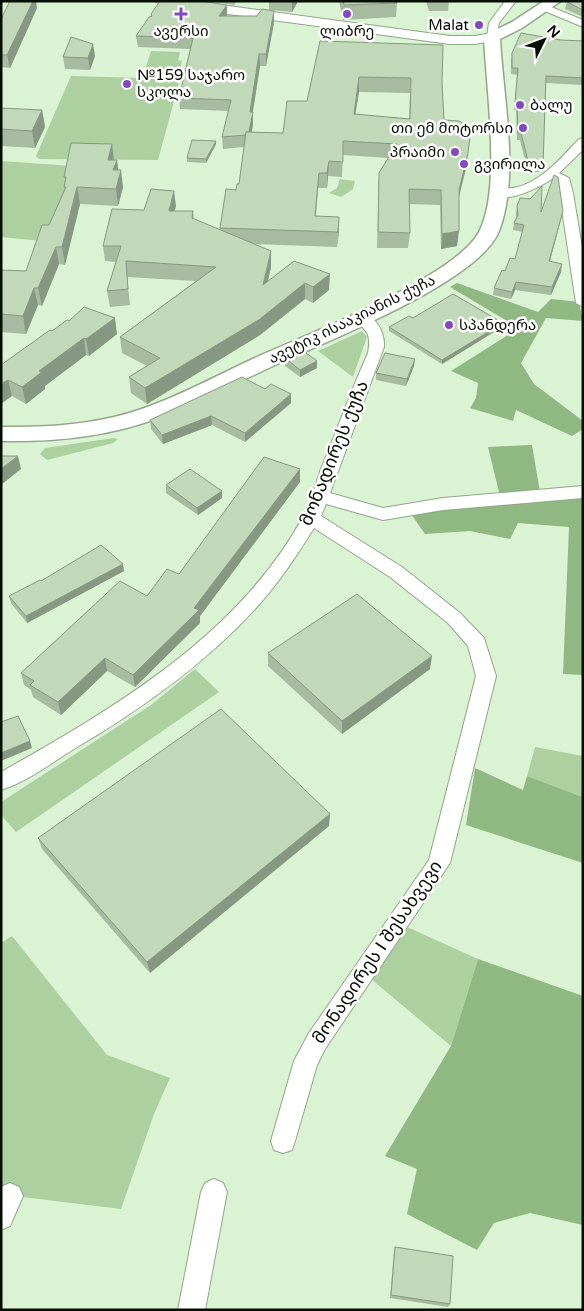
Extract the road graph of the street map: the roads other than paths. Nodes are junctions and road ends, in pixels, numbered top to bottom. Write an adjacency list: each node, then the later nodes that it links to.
1 (161, 1): 5 (street)
2 (511, 1): 5 (street)
3 (549, 4): 4 (street); 5 (main road)
4 (583, 24)
5 (492, 37): 8 (main road, ავეტიკ ისააკიანის ქუჩა)
6 (583, 142): 7 (street)
7 (552, 174): 8 (street); 9 (street)
8 (499, 193): 10 (main road, ავეტიკ ისააკიანის ქუჩა)
9 (583, 303)
10 (361, 317): 11 (main road, ავეტიკ ისააკიანის ქუჩა); 13 (street, მონადირეს ქუჩა)
11 (1, 434)
12 (583, 492): 13 (street)
13 (320, 496): 14 (street, მონადირეს ქუჩა)
14 (312, 518): 15 (street, მონადირეს ქუჩა); 16 (street, მონადირეს I შესახვევი)
15 (1, 782)
16 (283, 1141)
17 (214, 1192): 18 (street)
18 (191, 1310)

